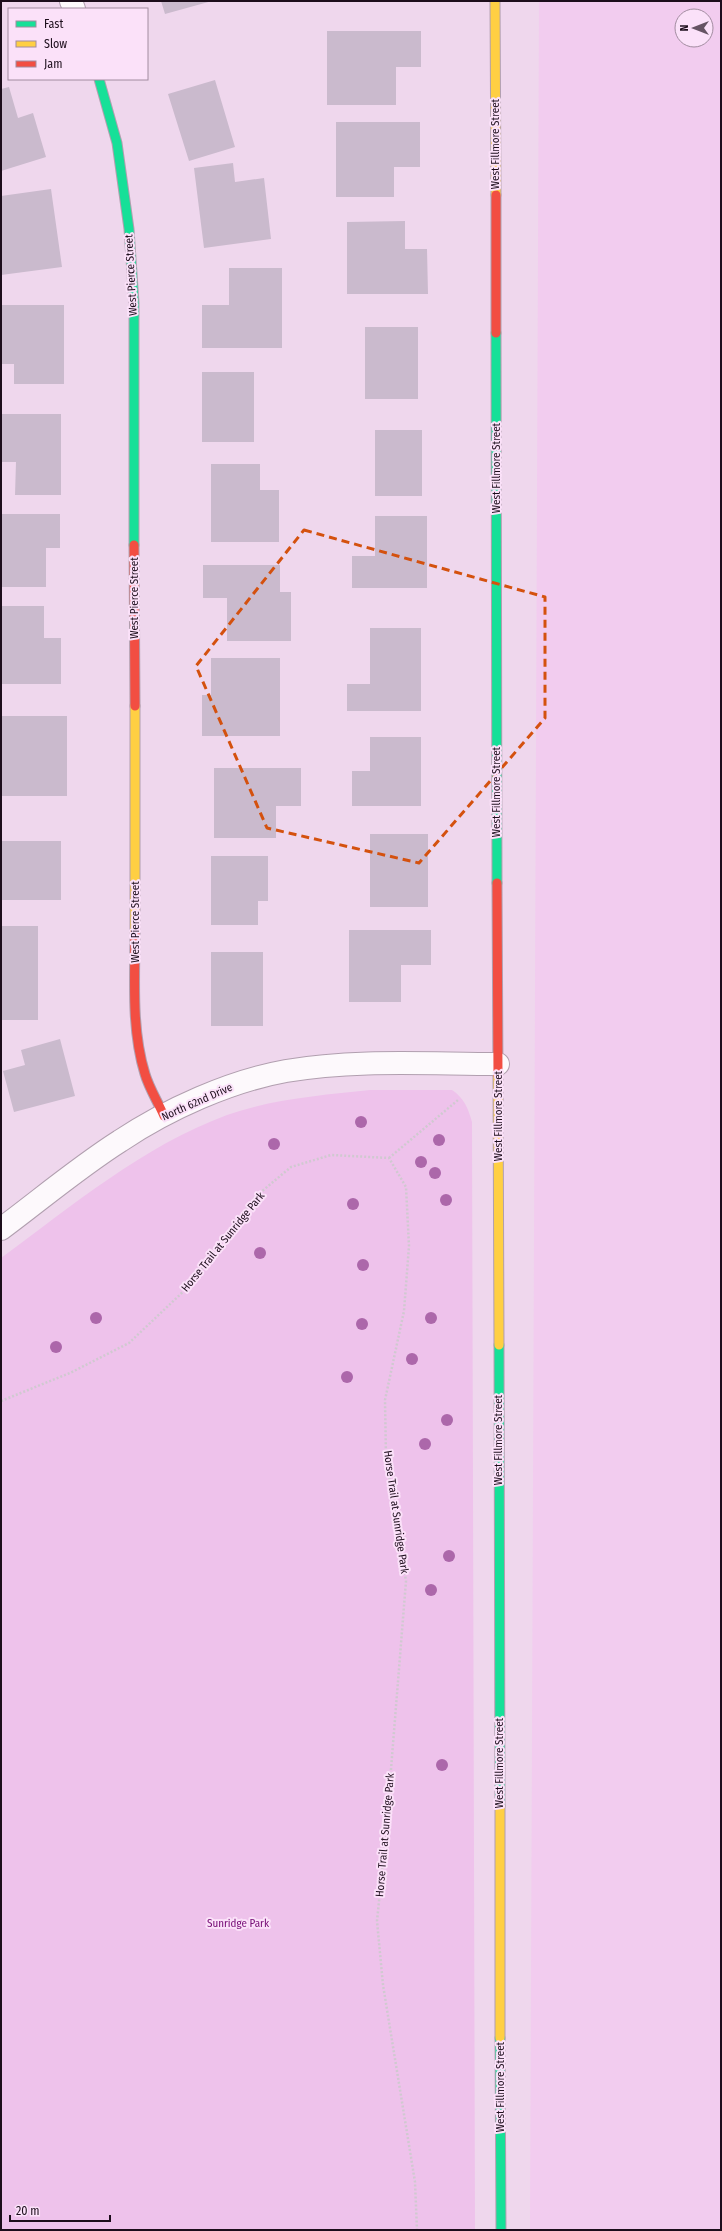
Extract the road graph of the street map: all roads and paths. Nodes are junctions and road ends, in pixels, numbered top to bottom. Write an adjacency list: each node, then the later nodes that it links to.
1 (495, 1): 3 (street, West Fillmore Street)
2 (100, 80): 5 (street, West Pierce Street)
3 (498, 1064): 5 (street, North 62nd Drive); 10 (street, West Fillmore Street)
4 (458, 1100): 6 (path)
5 (164, 1116): 7 (street, North 62nd Drive)
6 (389, 1158): 8 (path, Horse Trail at Sunridge Park); 9 (path, Horse Trail at Sunridge Park)
7 (1, 1229)
8 (1, 1401)
9 (417, 2230)
10 (501, 2230)

